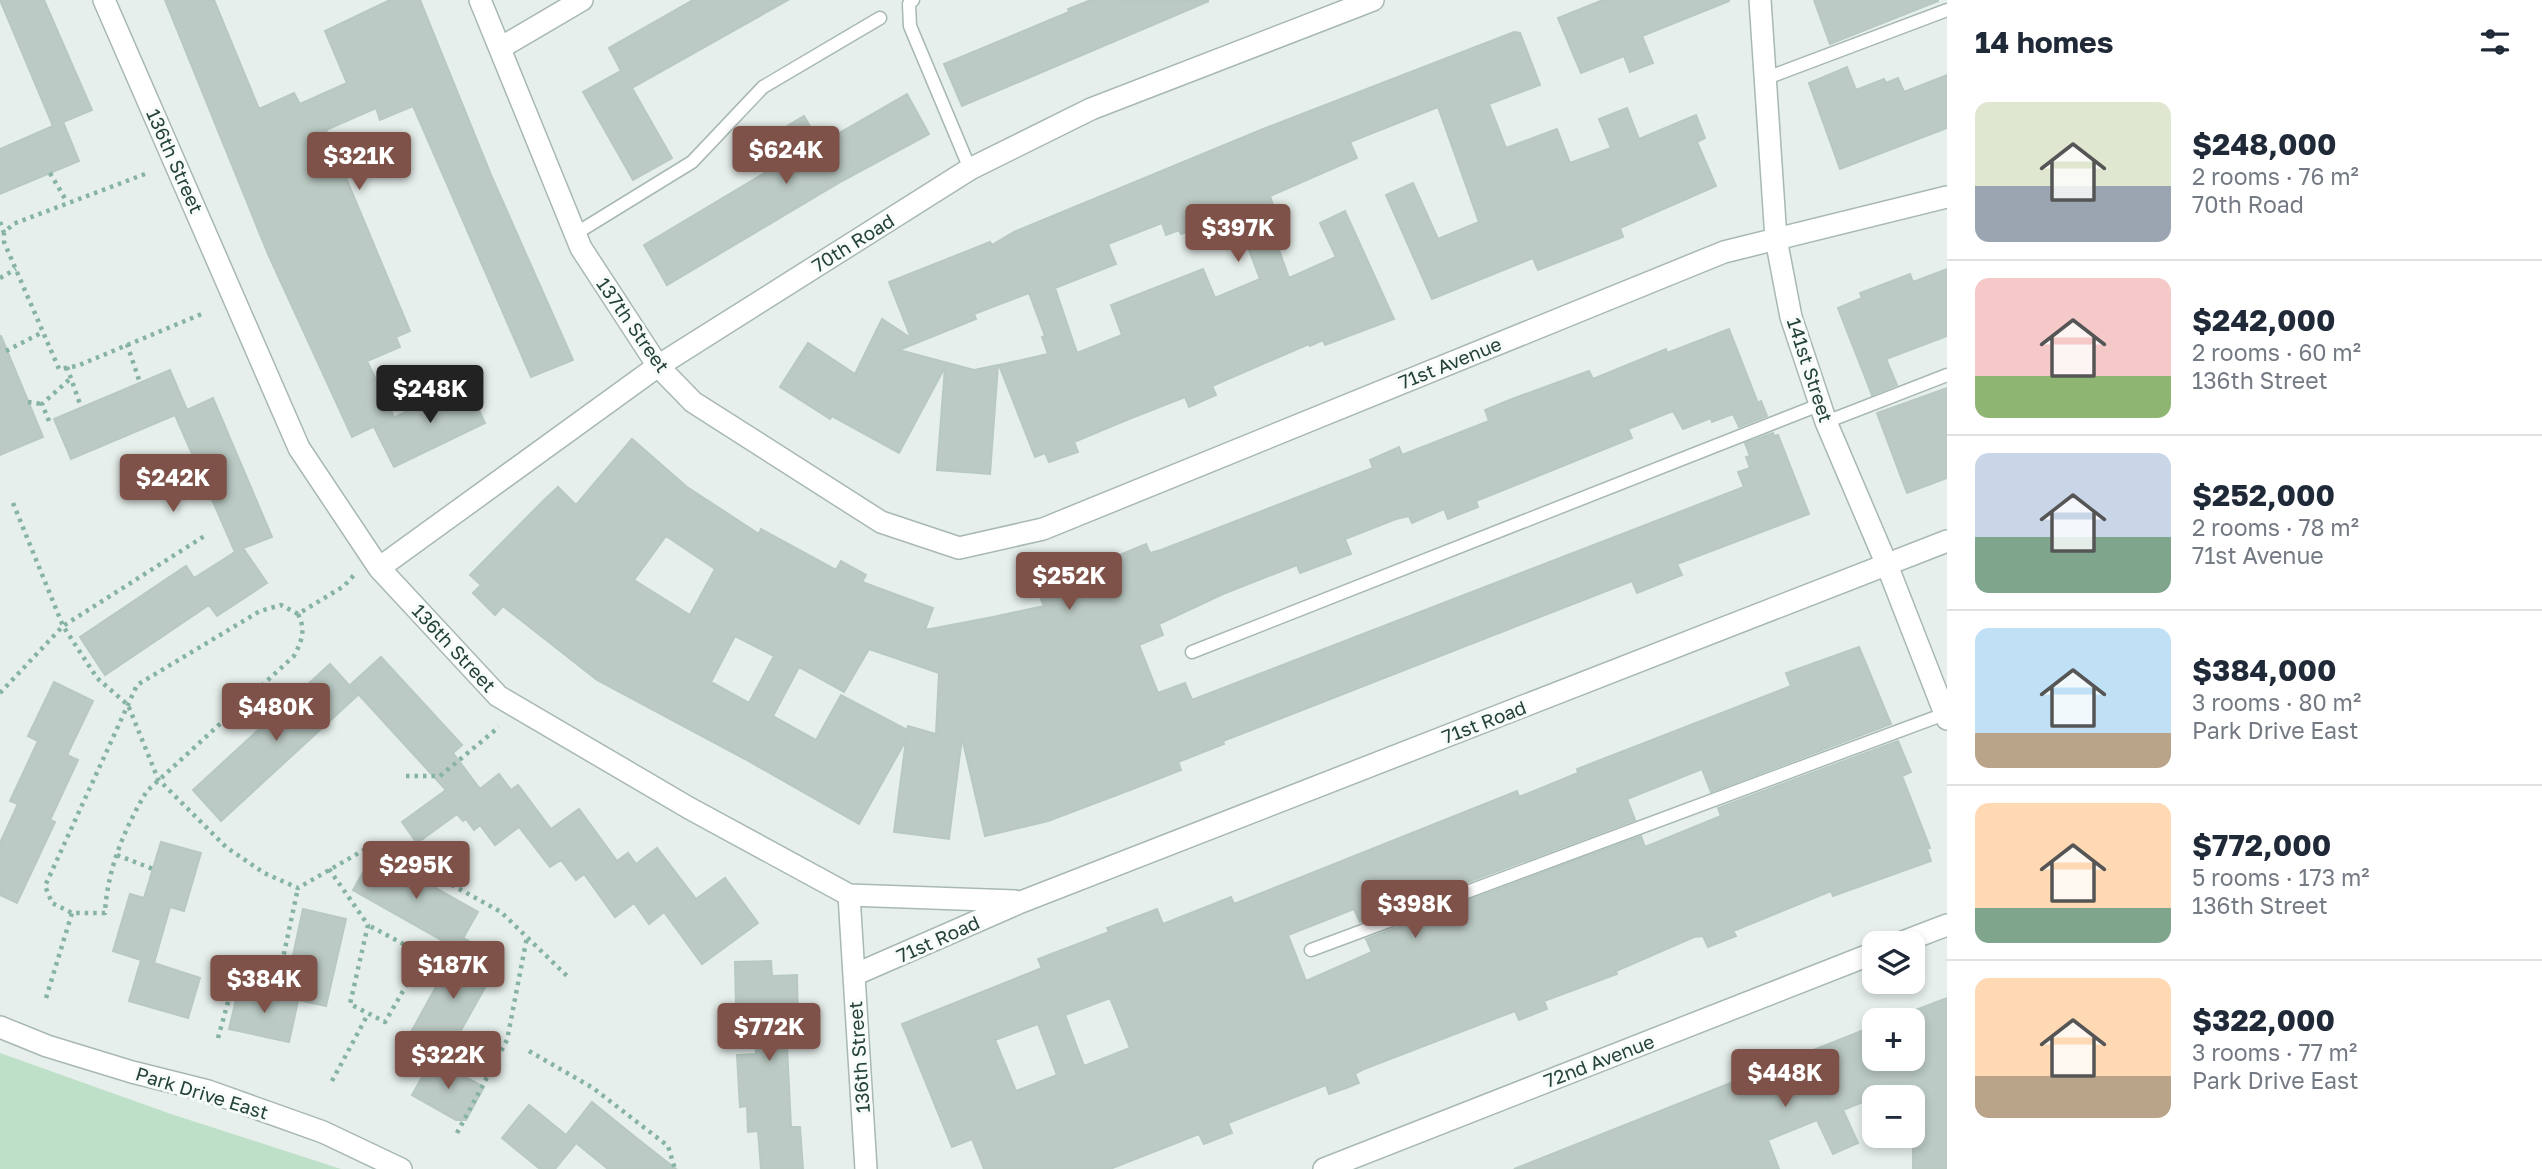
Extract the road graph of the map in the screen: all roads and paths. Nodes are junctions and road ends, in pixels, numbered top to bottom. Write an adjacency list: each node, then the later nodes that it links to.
1 (104, 0): 40 (street, 136th Street)
2 (480, 0): 9 (street, 137th Street)
3 (582, 0): 9 (street)
4 (913, 0): 11 (lane)
5 (1373, 0): 11 (street, 70th Road)
6 (1760, 0): 10 (street, 141st Street)
7 (1947, 10): 10 (lane)
8 (880, 18): 18 (lane)
9 (500, 48): 18 (street, 137th Street)
10 (1764, 79): 19 (street, 141st Street)
11 (970, 169): 26 (street, 70th Road)
12 (50, 173): 15 (path)
13 (145, 174): 15 (path)
14 (1947, 197): 19 (street, 71st Avenue)
15 (67, 202): 17 (path)
16 (0, 222): 17 (path)
17 (4, 233): 20 (path)
18 (575, 234): 26 (street, 137th Street)
19 (1776, 239): 34 (street, 141st Street); 39 (street, 71st Avenue)
20 (16, 269): 21 (path); 23 (path)
21 (0, 278)
22 (204, 313): 24 (path)
23 (44, 332): 25 (path); 27 (path)
24 (127, 344): 27 (path); 30 (path)
25 (6, 351)
26 (658, 366): 39 (street, 137th Street); 40 (street, 70th Road)
27 (67, 367): 29 (path)
28 (1947, 375): 34 (lane)
29 (71, 378): 32 (path); 33 (path)
30 (140, 383)
31 (28, 402): 32 (path)
32 (42, 404): 35 (path)
33 (81, 407)
34 (1823, 413): 41 (street, 141st Street); 44 (lane)
35 (49, 421)
36 (13, 503): 43 (path)
37 (206, 535): 43 (path)
38 (1947, 541): 41 (street, 71st Road)
39 (959, 548)
40 (375, 562): 42 (path); 55 (street, 136th Street)
41 (1887, 565): 47 (street, 141st Street); 56 (street, 71st Road)
42 (298, 614): 46 (path); 50 (path)
43 (63, 626): 45 (path); 46 (path)
44 (1192, 652)
45 (0, 693)
46 (128, 705): 50 (path); 57 (path)
47 (1946, 716): 62 (lane)
48 (499, 727): 49 (path)
49 (406, 776)
50 (158, 779): 51 (path); 54 (path)
51 (117, 855): 52 (path); 57 (path)
52 (153, 869)
53 (329, 869): 54 (path); 58 (path); 61 (path)
54 (298, 888): 69 (path)
55 (849, 895): 56 (street, 71st Road); 64 (street, 136th Street)
56 (1021, 902): 64 (street, 71st Road)
57 (72, 913): 66 (path)
58 (368, 925): 67 (path); 67 (path)
59 (1947, 925): 60 (street)
60 (1925, 933)
61 (527, 937): 65 (path); 72 (path)
62 (1311, 950)
63 (1862, 958): 76 (street, 72nd Avenue)
64 (854, 975): 75 (street, 136th Street)
65 (568, 977)
66 (46, 998)
67 (368, 1014): 71 (path)
68 (0, 1027): 73 (street, Park Drive East)
69 (218, 1038)
70 (529, 1051): 74 (path)
71 (332, 1081)
72 (457, 1133)
73 (401, 1169)
74 (676, 1169)
75 (866, 1169)
76 (1324, 1169)

